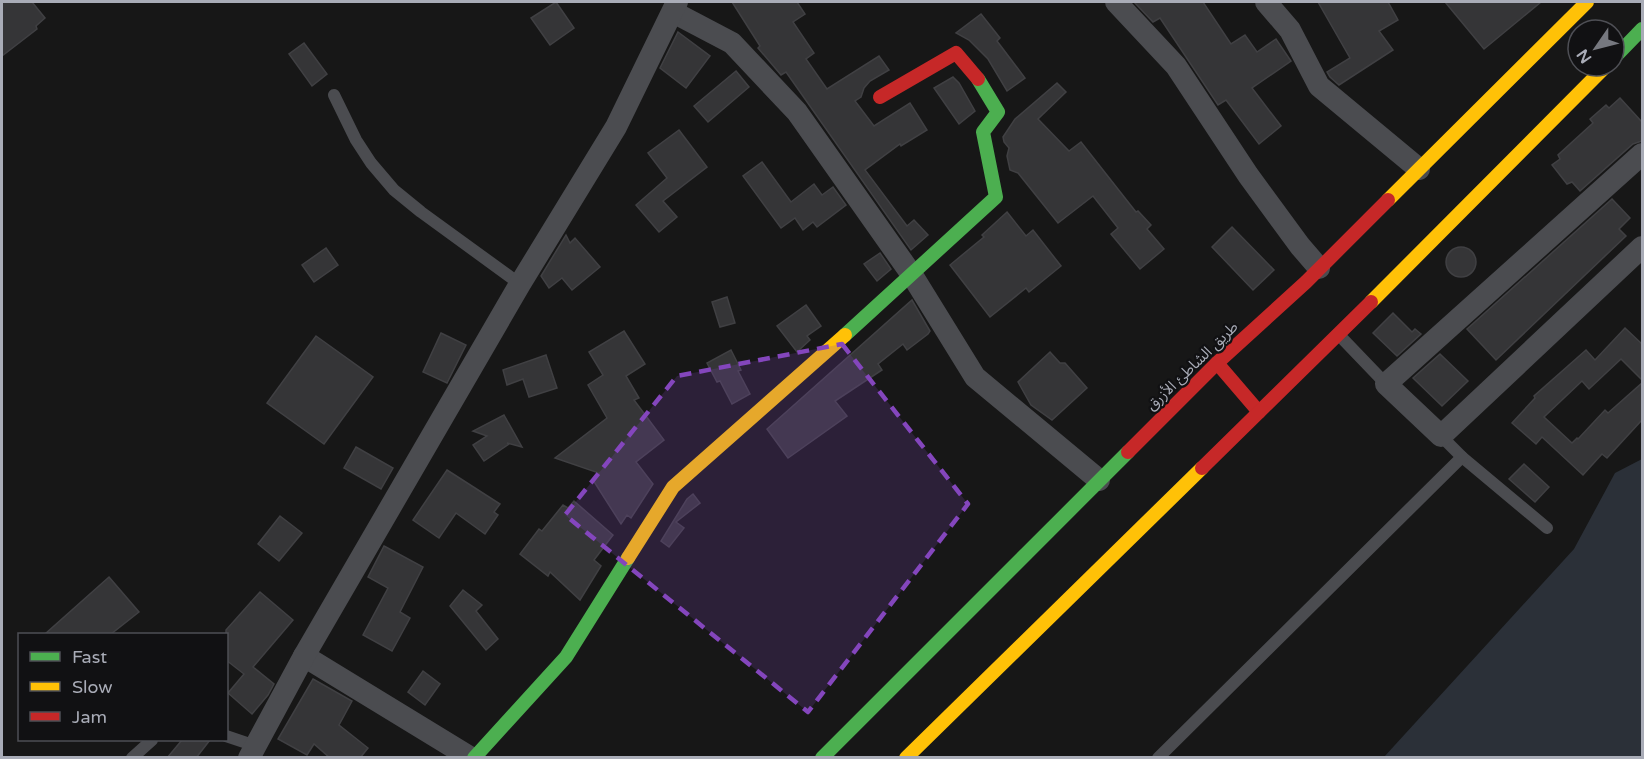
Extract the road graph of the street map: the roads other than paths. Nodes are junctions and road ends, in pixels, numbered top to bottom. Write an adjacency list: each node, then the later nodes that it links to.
1 (1116, 2): 13 (street)
2 (1266, 2): 11 (street)
3 (1587, 2): 11 (main road, طريق الشاطئ الأزرق)
4 (675, 7): 14 (street); 15 (street)
5 (1642, 29): 6 (main road)
6 (1626, 46)
7 (1594, 78): 16 (main road)
8 (334, 95): 15 (lane)
9 (880, 97): 14 (main road)
10 (1642, 154): 18 (street)
11 (1419, 169): 13 (main road, طريق الشاطئ الأزرق)
12 (1642, 248): 20 (street)
13 (1320, 268): 17 (main road, طريق الشاطئ الأزرق)
14 (912, 275): 22 (street); 29 (main road)
15 (520, 284): 24 (street)
16 (1338, 334): 18 (lane); 19 (main road)
17 (1217, 363): 19 (main road); 22 (main road, طريق الشاطئ الأزرق)
18 (1386, 384): 20 (street)
19 (1259, 412): 31 (main road)
20 (1441, 436): 21 (lane)
21 (1462, 456): 23 (lane); 32 (lane)
22 (1099, 480): 30 (main road, طريق الشاطئ الأزرق)
23 (1547, 528)
24 (304, 656): 27 (street); 29 (street)
25 (228, 737): 27 (lane)
26 (151, 741): 28 (lane)
27 (253, 752)
28 (132, 758)
29 (472, 758)
30 (822, 758)
31 (906, 758)
32 (1158, 758)

